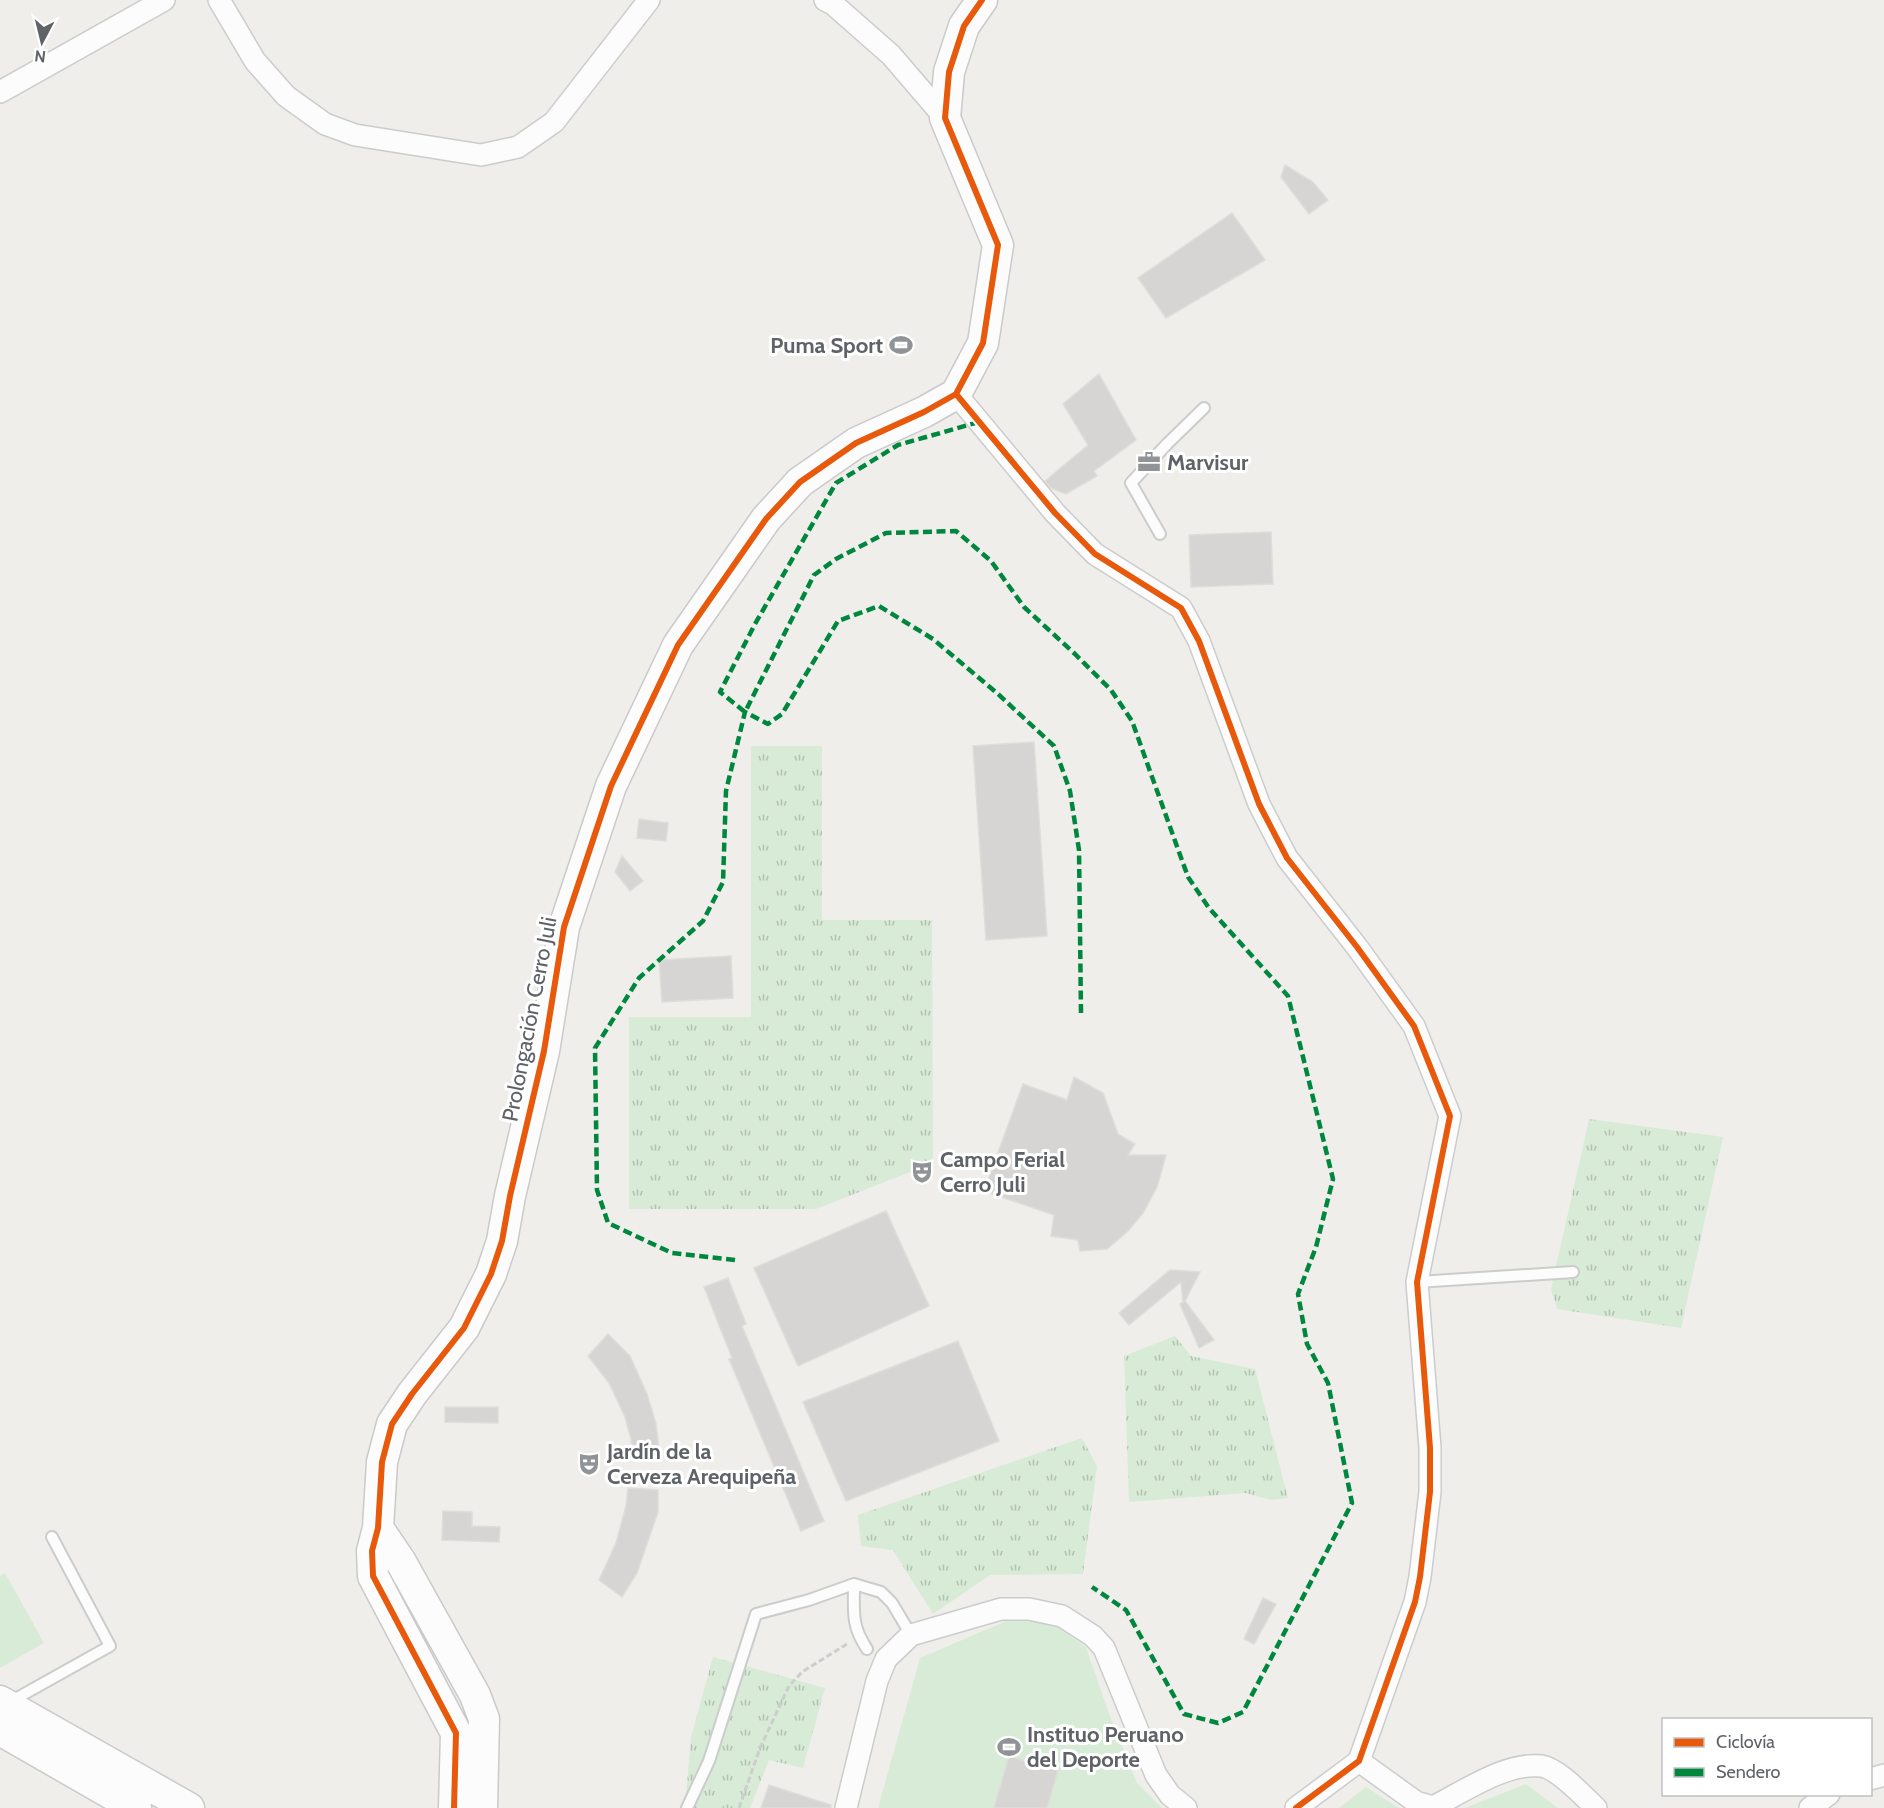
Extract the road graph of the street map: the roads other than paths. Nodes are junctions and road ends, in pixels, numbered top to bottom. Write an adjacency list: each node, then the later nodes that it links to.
1 (164, 0): 6 (street)
2 (219, 0): 3 (street)
3 (649, 0)
4 (825, 0): 7 (street)
5 (982, 0): 7 (street)
6 (0, 92)
7 (945, 118): 8 (street)
8 (956, 394): 12 (street); 13 (street, Prolongación Cerro Juli)
9 (1204, 408): 10 (lane)
10 (1160, 534)
11 (1573, 1272): 12 (lane)
12 (1417, 1282): 19 (street)
13 (378, 1528): 23 (street, Prolongación Cerro Juli); 24 (street)
14 (52, 1537): 18 (lane)
15 (854, 1584): 16 (lane); 17 (lane); 25 (lane)
16 (911, 1635): 26 (street); 27 (street)
17 (867, 1649)
18 (2, 1712): 21 (street); 22 (street)
19 (1359, 1761): 28 (street); 29 (street)
20 (1826, 1796): 30 (street)
21 (136, 1808)
22 (189, 1808)
23 (454, 1808)
24 (482, 1808)
25 (687, 1808)
26 (846, 1808)
27 (1186, 1808)
28 (1296, 1808)
29 (1596, 1808)
30 (1810, 1808)

